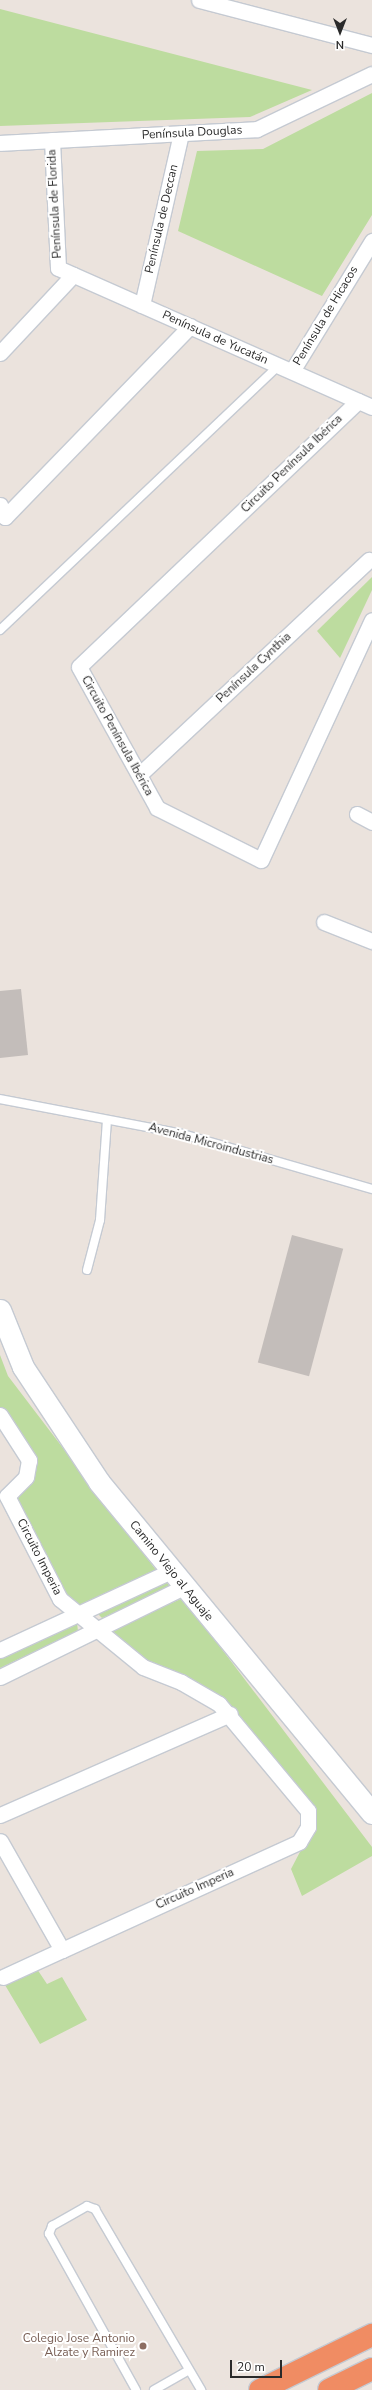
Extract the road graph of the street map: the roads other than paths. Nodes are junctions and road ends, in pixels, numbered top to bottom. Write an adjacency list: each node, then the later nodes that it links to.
1 (199, 0): 2 (street)
2 (372, 45)
3 (372, 74): 4 (street, Península Douglas)
4 (181, 134): 5 (street, Península Douglas); 10 (street, Península de Deccan)
5 (52, 140): 6 (street, Península Douglas); 8 (street, Península de Florida)
6 (0, 143)
7 (372, 241): 13 (street, Península de Hicacos)
8 (58, 268): 9 (street, Península de Yucatán)
9 (73, 275): 10 (street, Península de Yucatán); 12 (street)
10 (142, 305): 11 (street, Península de Yucatán)
11 (190, 326): 13 (street, Península de Yucatán); 16 (street)
12 (0, 353)
13 (285, 368): 14 (street, Península de Yucatán); 19 (lane)
14 (358, 401): 15 (street, Península de Yucatán); 20 (street, Circuito Península Ibérica)
15 (372, 407)
16 (0, 505)
17 (371, 559): 20 (street, Península Cynthia)
18 (372, 620): 20 (street, Circuito Península Ibérica)
19 (0, 630)
20 (139, 775)
21 (357, 814): 22 (street)
22 (372, 822)
23 (324, 922): 24 (street)
24 (372, 941)
25 (0, 1099): 26 (lane, Avenida Microindustrias)
26 (107, 1120): 27 (lane, Avenida Microindustrias); 28 (lane)
27 (372, 1190)
28 (87, 1270)
29 (0, 1310): 32 (street, Camino Viejo al Aguaje)
30 (0, 1415): 31 (street, Circuito Imperia)
31 (4, 1498): 34 (street, Circuito Imperia)
32 (171, 1571): 33 (street, Camino Viejo al Aguaje); 34 (street)
33 (184, 1587): 35 (street); 39 (street, Camino Viejo al Aguaje)
34 (76, 1614): 35 (street, Circuito Imperia); 36 (street)
35 (99, 1630): 37 (street); 38 (street, Circuito Imperia)
36 (0, 1650)
37 (0, 1677)
38 (230, 1714): 40 (street); 42 (street, Circuito Imperia)
39 (372, 1813)
40 (0, 1815)
41 (0, 1841): 42 (street)
42 (62, 1950): 43 (street, Circuito Imperia)
43 (3, 1978)
44 (372, 2335): 50 (highway)
45 (372, 2369): 51 (highway)
46 (189, 2370): 47 (lane); 48 (lane); 49 (lane)
47 (136, 2390)
48 (154, 2390)
49 (201, 2390)
50 (260, 2390)
51 (330, 2390)

